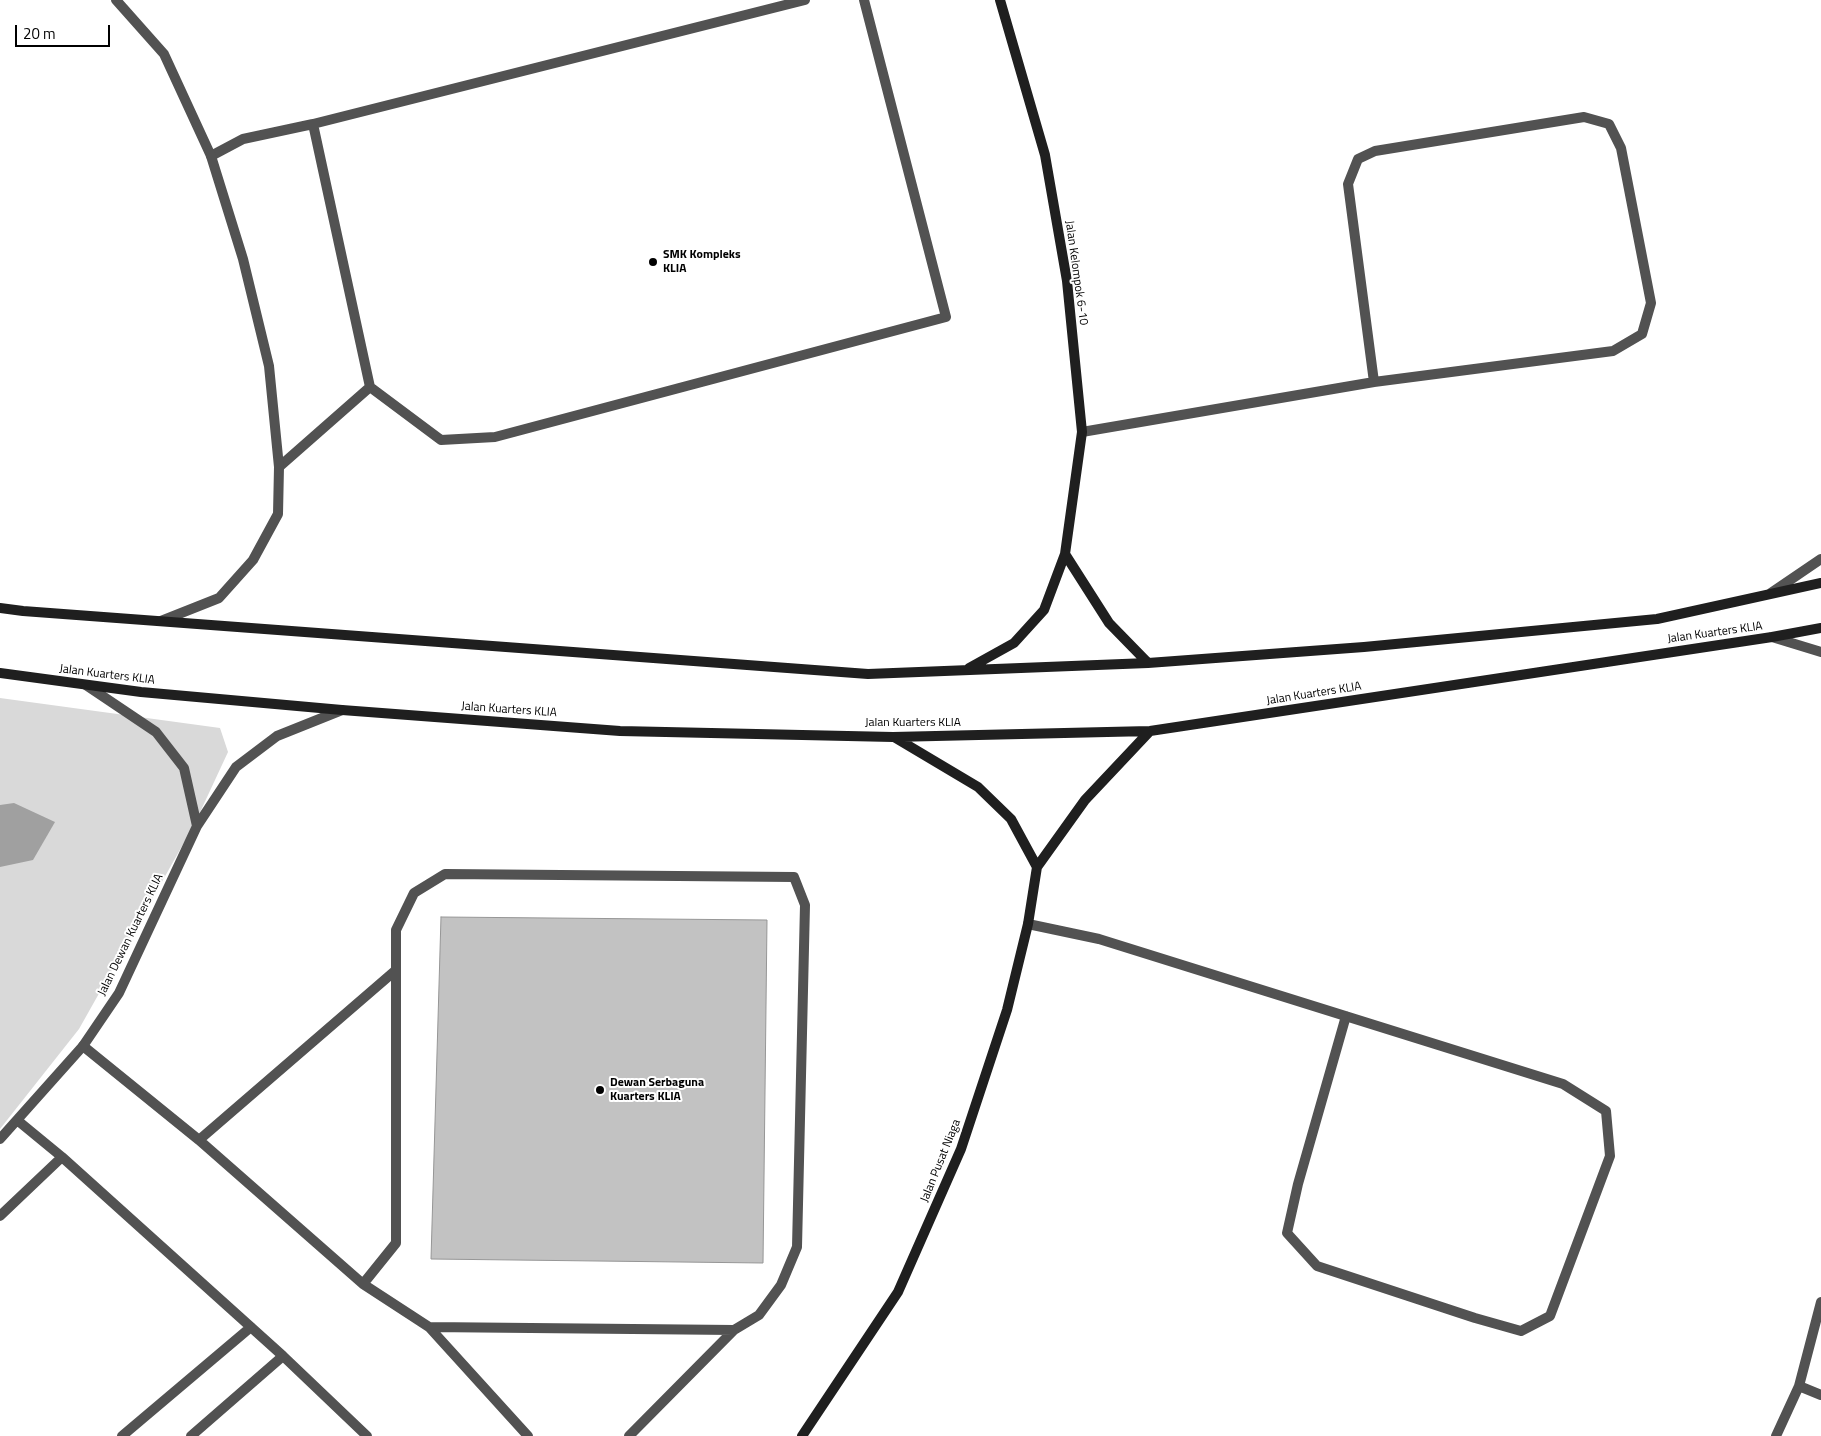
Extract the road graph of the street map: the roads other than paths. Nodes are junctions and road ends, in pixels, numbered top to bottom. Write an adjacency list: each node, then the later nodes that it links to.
1 (116, 0): 6 (street)
2 (805, 0): 5 (street)
3 (864, 0): 8 (street)
4 (1000, 0): 9 (main road, Jalan Kelompok 6-10)
5 (313, 124): 6 (street); 8 (street)
6 (211, 156): 10 (street)
7 (1374, 382): 7 (street); 9 (street)
8 (370, 387): 10 (street)
9 (1082, 432): 11 (main road, Jalan Kelompok 6-10)
10 (279, 467): 16 (street)
11 (1065, 554): 20 (main road); 21 (main road, Jalan Kelompok 6-10)
12 (1821, 559): 14 (street)
13 (1821, 583): 14 (main road, Jalan Kuarters KLIA)
14 (1771, 593): 20 (main road, Jalan Kuarters KLIA)
15 (0, 608): 16 (main road, Jalan Kuarters KLIA)
16 (161, 621): 21 (main road, Jalan Kuarters KLIA)
17 (1821, 628): 18 (main road, Jalan Kuarters KLIA)
18 (1772, 637): 19 (street); 25 (main road, Jalan Kuarters KLIA)
19 (1821, 652)
20 (1148, 663): 21 (main road, Jalan Kuarters KLIA)
21 (966, 670)
22 (0, 673): 23 (main road, Jalan Kuarters KLIA)
23 (86, 685): 24 (main road, Jalan Kuarters KLIA); 27 (street)
24 (342, 710): 26 (main road, Jalan Kuarters KLIA); 27 (street, Jalan Dewan Kuarters KLIA)
25 (1150, 731): 26 (main road, Jalan Kuarters KLIA); 28 (main road)
26 (893, 737): 28 (main road)
27 (197, 826): 32 (street, Jalan Dewan Kuarters KLIA)
28 (1037, 868): 29 (main road, Jalan Pusat Niaga)
29 (1028, 924): 31 (street); 51 (main road, Jalan Pusat Niaga)
30 (396, 970): 35 (street); 38 (street); 42 (street)
31 (1346, 1016): 31 (street)
32 (83, 1046): 33 (street, Jalan Dewan Kuarters KLIA); 35 (street)
33 (17, 1120): 34 (street, Jalan Dewan Kuarters KLIA); 36 (street)
34 (0, 1138)
35 (199, 1140): 38 (street)
36 (62, 1157): 37 (street); 40 (street)
37 (0, 1216)
38 (363, 1284): 41 (street)
39 (1821, 1302): 44 (street)
40 (251, 1327): 43 (street); 46 (street)
41 (429, 1327): 42 (street); 49 (street)
42 (734, 1330): 50 (street)
43 (283, 1356): 47 (street); 48 (street)
44 (1799, 1386): 45 (street); 52 (street)
45 (1821, 1395)
46 (122, 1436)
47 (191, 1436)
48 (367, 1436)
49 (528, 1436)
50 (629, 1436)
51 (802, 1436)
52 (1776, 1436)

